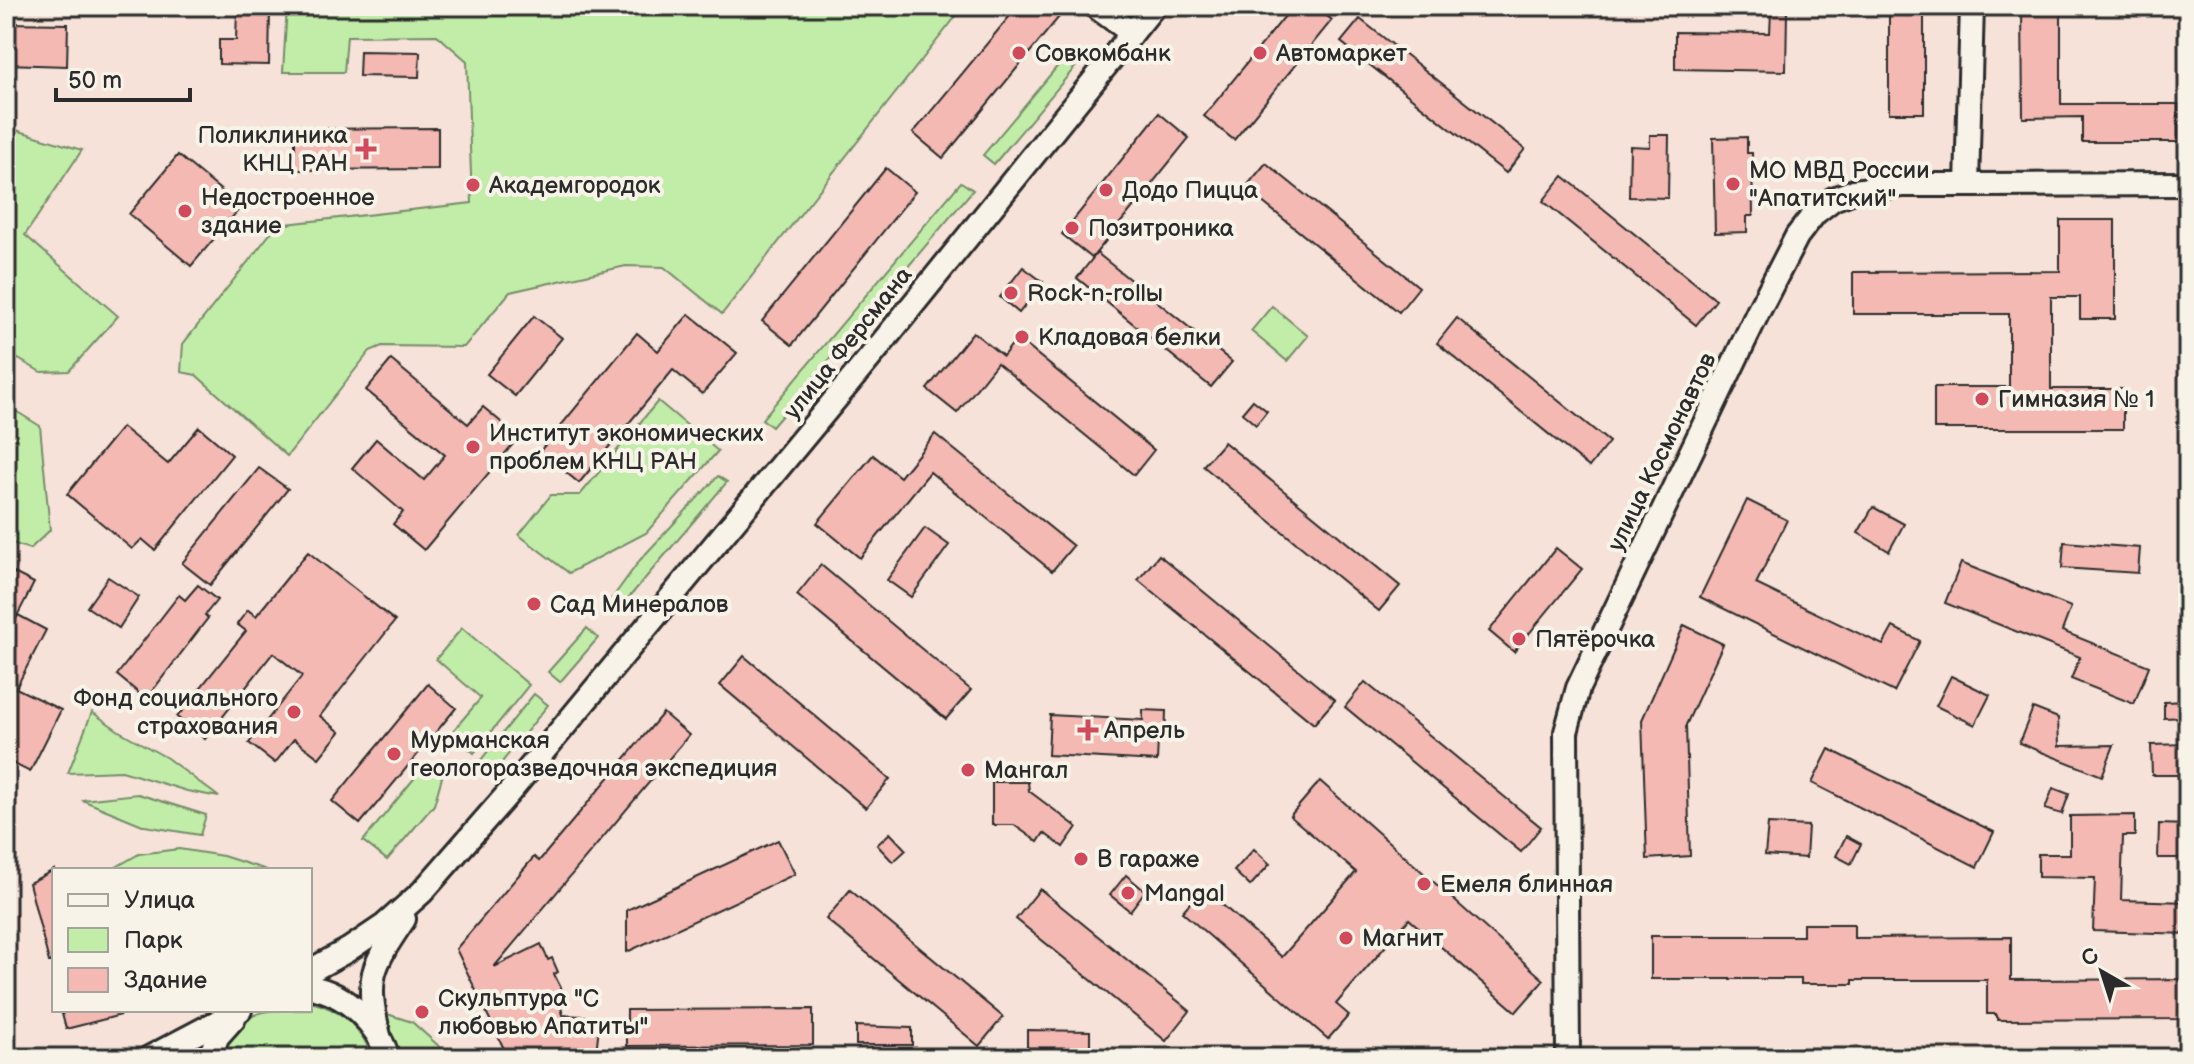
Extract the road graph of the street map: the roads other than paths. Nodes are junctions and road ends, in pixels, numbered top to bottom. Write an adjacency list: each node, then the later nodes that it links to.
1 (1095, 6): 4 (street)
2 (1154, 6): 4 (street, улица Ферсмана)
3 (1972, 6): 6 (street)
4 (1132, 33): 7 (street, улица Ферсмана)
5 (2188, 184): 6 (street, улица Космонавтов)
6 (1967, 185): 15 (street, улица Космонавтов)
7 (422, 892): 8 (street, улица Ферсмана); 12 (street, улица Ферсмана)
8 (312, 970)
9 (312, 988): 12 (street)
10 (238, 1012): 13 (street)
11 (240, 1012): 14 (street)
12 (386, 1051)
13 (149, 1058)
14 (210, 1058)
15 (1568, 1058)

